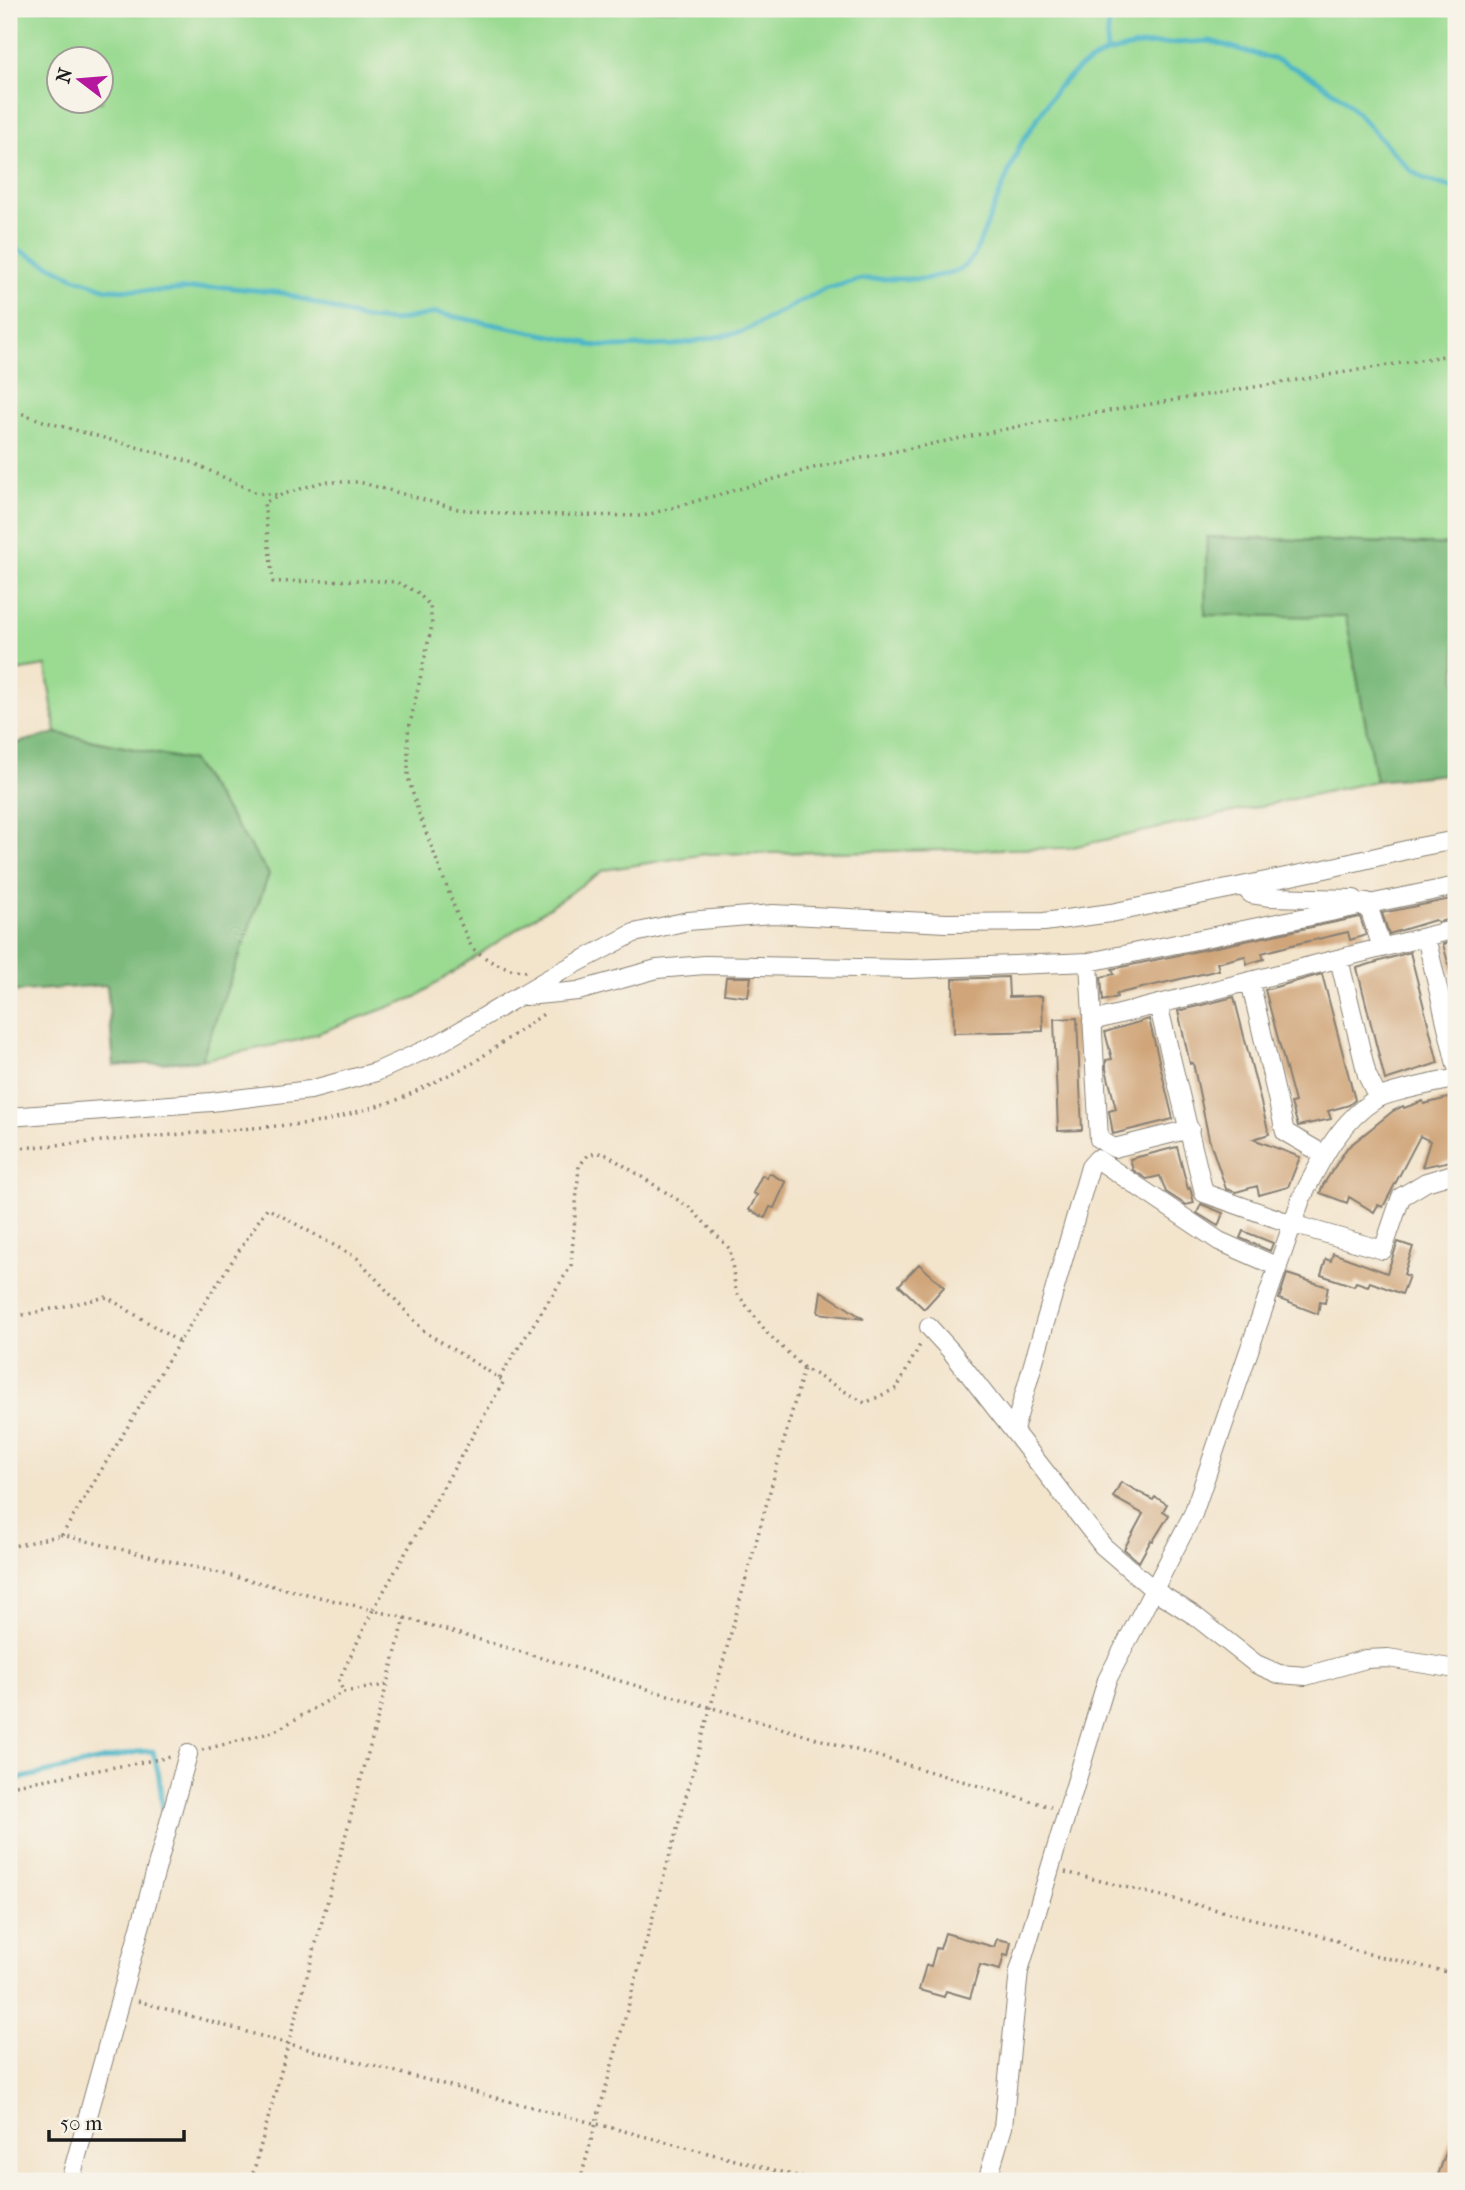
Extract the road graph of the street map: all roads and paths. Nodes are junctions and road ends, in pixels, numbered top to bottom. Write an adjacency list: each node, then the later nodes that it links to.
1 (1456, 354): 3 (path)
2 (9, 409): 3 (path)
3 (281, 495): 13 (path)
4 (1456, 841): 5 (street)
5 (1243, 886): 7 (street); 13 (street)
6 (1456, 886): 7 (street)
7 (1367, 902): 10 (street); 12 (street)
8 (1456, 929): 9 (street)
9 (1426, 937): 10 (street); 18 (street)
10 (1382, 947): 11 (street)
11 (1339, 958): 14 (street); 20 (street)
12 (1089, 962): 15 (street); 17 (street)
13 (558, 973): 15 (street)
14 (1250, 981): 16 (street); 24 (street)
15 (520, 997): 21 (street)
16 (1158, 1004): 17 (street); 22 (street)
17 (1092, 1021): 23 (street)
18 (1456, 1065)
19 (1456, 1078): 20 (street)
20 (1378, 1098): 24 (street)
21 (9, 1117)
22 (1189, 1129): 23 (street); 27 (street)
23 (1099, 1139): 25 (street)
24 (1323, 1154): 27 (street)
25 (1097, 1159): 28 (street); 34 (street)
26 (1456, 1173): 27 (street)
27 (1293, 1224): 28 (street)
28 (1278, 1267): 37 (street)
29 (9, 1318): 31 (path)
30 (929, 1327): 32 (path); 34 (street)
31 (179, 1342): 33 (path); 35 (path)
32 (804, 1368): 33 (path); 42 (path)
33 (499, 1378): 38 (path)
34 (1014, 1430): 37 (street)
35 (62, 1535): 36 (path); 38 (path)
36 (9, 1547)
37 (1154, 1590): 40 (street); 44 (street)
38 (373, 1610): 39 (path); 41 (path)
39 (405, 1618): 42 (path); 48 (path)
40 (1456, 1669)
41 (343, 1692)
42 (710, 1707): 44 (path); 49 (path)
43 (188, 1754): 47 (street)
44 (1066, 1811): 45 (street)
45 (1049, 1868): 46 (path); 54 (street)
46 (1456, 1973)
47 (121, 1996): 48 (path); 50 (street)
48 (289, 2044): 49 (path); 51 (path)
49 (596, 2124): 52 (path); 53 (path)
50 (70, 2181)
51 (251, 2181)
52 (580, 2181)
53 (816, 2181)
54 (987, 2181)

